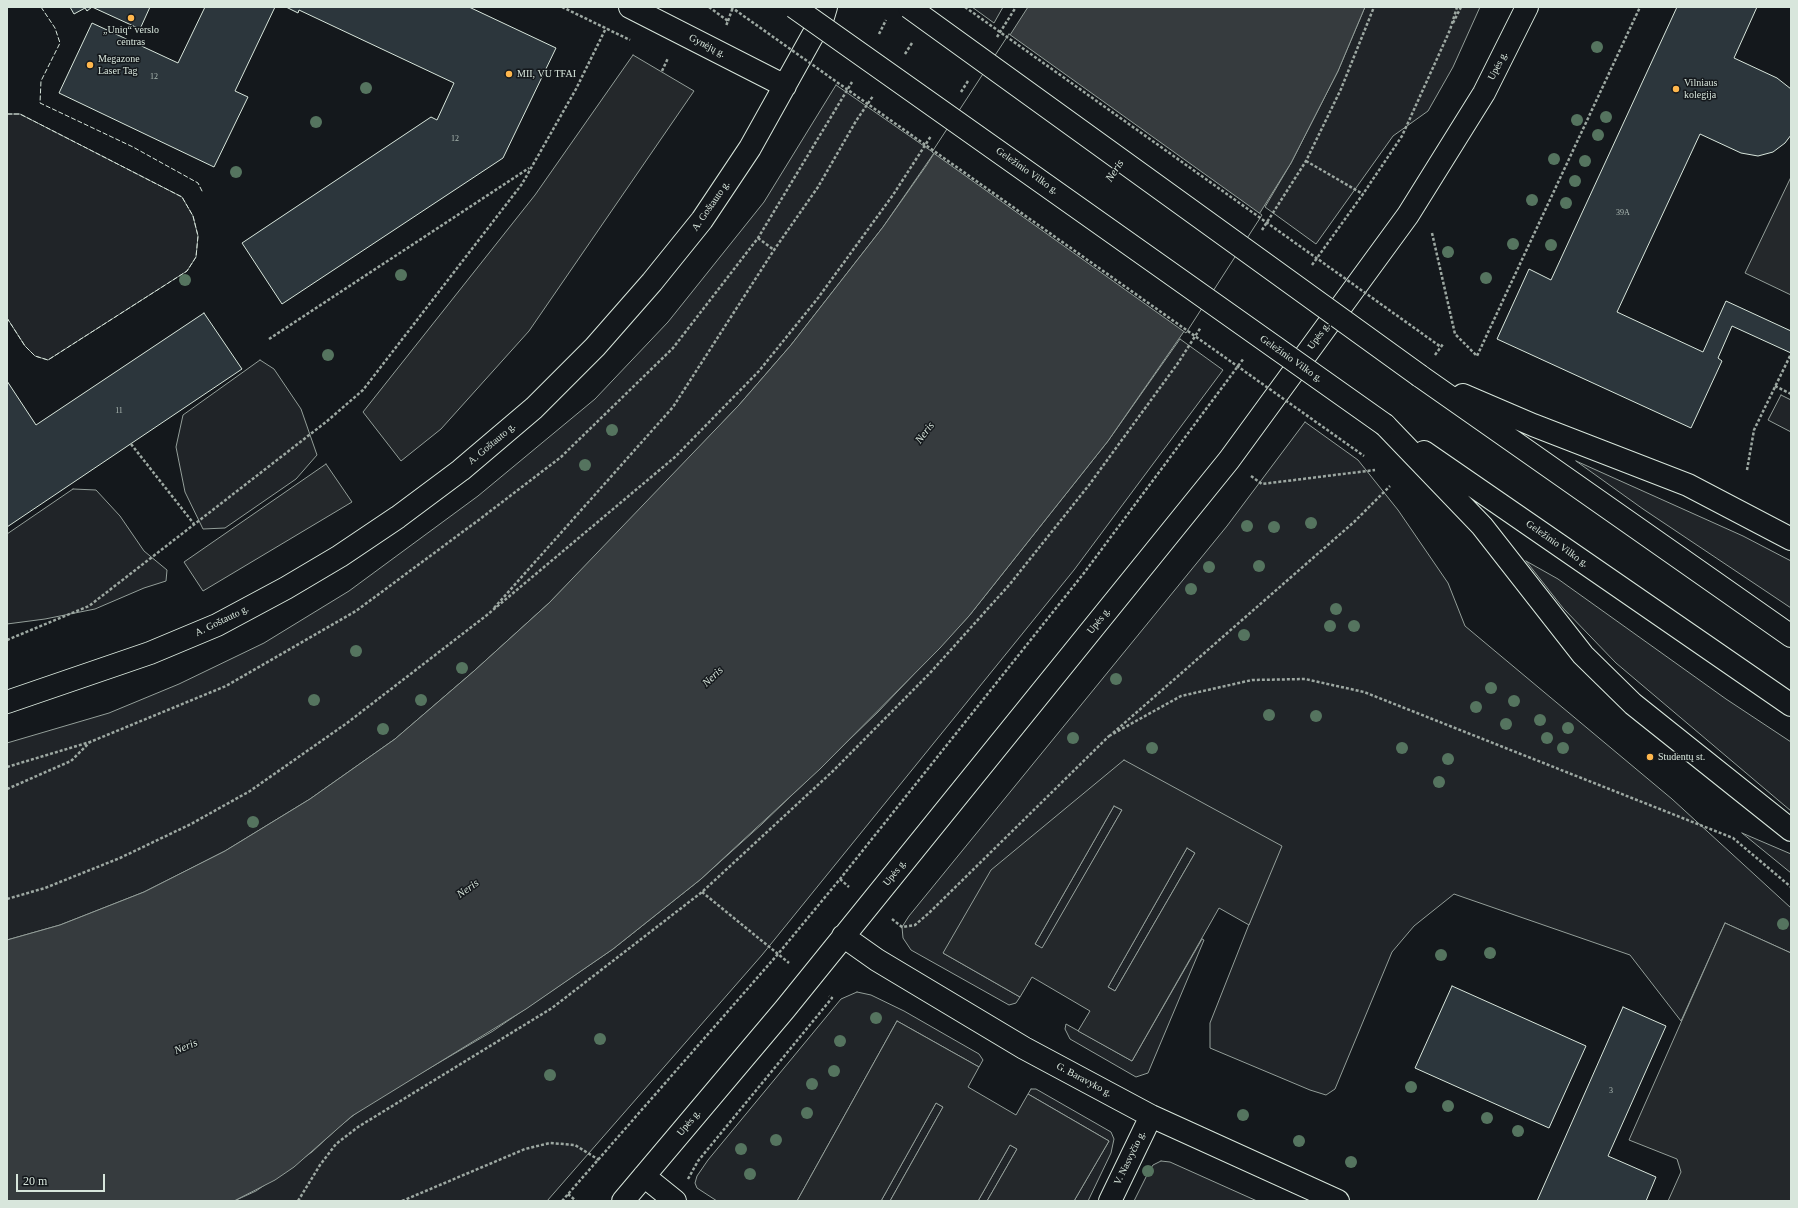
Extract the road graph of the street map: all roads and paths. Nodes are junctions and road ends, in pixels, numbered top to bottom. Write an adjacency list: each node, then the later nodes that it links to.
1 (562, 7): 16 (path)
2 (630, 7): 27 (main road, Gynėjų g.)
3 (732, 7): 15 (path); 49 (path, bridge)
4 (794, 7): 47 (main road, Geležinio Vilko g., bridge)
5 (826, 7): 27 (main road, A. Goštauto g.)
6 (909, 7): 44 (main road, bridge)
7 (964, 7): 41 (path, bridge)
8 (1016, 7): 19 (path)
9 (1374, 7): 31 (path)
10 (1457, 7): 17 (path)
11 (1461, 7): 17 (path)
12 (1528, 7): 70 (main road, Upės g.)
13 (1640, 7): 35 (path)
14 (887, 18): 18 (path)
15 (728, 21)
16 (606, 28): 21 (path); 32 (path)
17 (1450, 30): 33 (path)
18 (878, 36)
19 (997, 37)
20 (915, 39): 23 (path)
21 (634, 41)
22 (661, 54): 24 (path)
23 (902, 58)
24 (662, 71)
25 (855, 76): 36 (path)
26 (971, 77): 29 (path)
27 (784, 86): 59 (main road, A. Goštauto g.)
28 (874, 96): 37 (path)
29 (958, 96)
30 (932, 136): 56 (path)
31 (1306, 161): 33 (path); 34 (path)
32 (531, 167): 40 (path); 54 (path)
33 (1363, 194): 38 (path)
34 (1262, 231)
35 (1432, 233)
36 (758, 238): 37 (path); 62 (path)
37 (774, 250): 56 (path)
38 (1308, 270)
39 (1204, 323): 67 (path)
40 (269, 339)
41 (1441, 347)
42 (1247, 354): 71 (path)
43 (1791, 354): 45 (path)
44 (1420, 376): 55 (main road); 57 (main road)
45 (1775, 386): 46 (path); 51 (path)
46 (1791, 394)
47 (1385, 425): 60 (main road, Geležinio Vilko g.); 65 (main road)
48 (131, 444): 54 (path)
49 (1364, 456)
50 (1374, 470): 52 (path)
51 (1747, 470)
52 (1262, 484)
53 (1390, 486): 61 (path)
54 (194, 524): 58 (path)
55 (1791, 538)
56 (487, 615): 68 (path)
57 (1791, 636)
58 (7, 640)
59 (7, 702)
60 (1791, 706)
61 (1109, 736): 66 (path); 69 (path)
62 (90, 742): 63 (path); 64 (path)
63 (7, 767)
64 (7, 789)
65 (1791, 830)
66 (1791, 887)
67 (702, 892): 71 (path); 78 (path)
68 (7, 899)
69 (902, 928)
70 (843, 936): 73 (main road, G. Baravyko g.); 75 (main road, Upės g.)
71 (778, 954): 74 (path)
72 (832, 998): 76 (path)
73 (1151, 1116): 84 (main road, V. Nasvyčio g.); 85 (main road, G. Baravyko g.)
74 (598, 1160): 77 (path); 79 (path)
75 (644, 1176): 82 (main road, Upės g.); 83 (main road)
76 (690, 1185)
77 (568, 1194): 80 (path); 81 (path)
78 (298, 1201)
79 (402, 1201)
80 (562, 1201)
81 (576, 1201)
82 (623, 1201)
83 (675, 1201)
84 (1110, 1201)
85 (1338, 1201)

